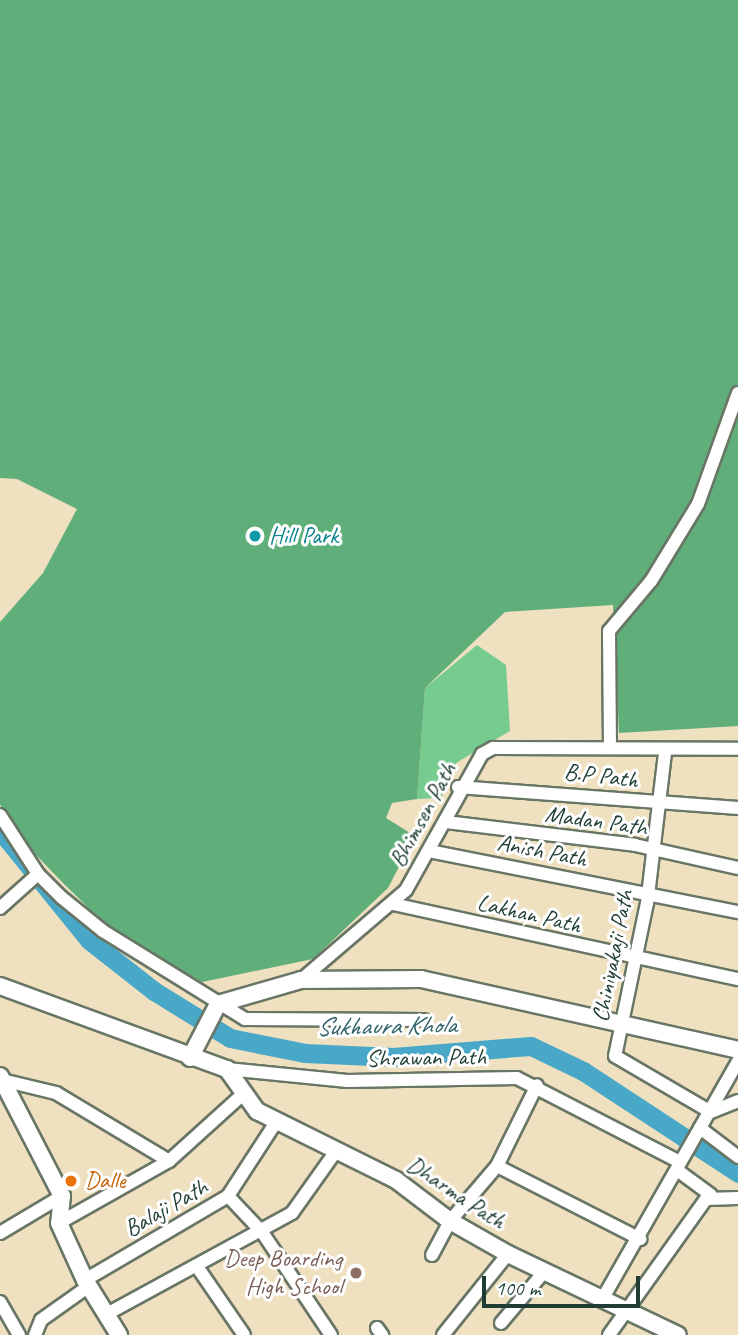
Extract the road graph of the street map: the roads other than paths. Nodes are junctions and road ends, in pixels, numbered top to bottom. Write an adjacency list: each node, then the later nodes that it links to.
1 (738, 393): 2 (street)
2 (610, 747): 4 (street, Bhimsen Path); 5 (street, Bhimsen Path)
3 (738, 749): 4 (street, Bhimsen Path)
4 (665, 752): 6 (street, Chiniyakaji Path)
5 (458, 787): 6 (street, B.P Path); 9 (street, Bhimsen Path)
6 (660, 805): 7 (street, B.P Path); 10 (street, Chiniyakaji Path)
7 (738, 808)
8 (0, 815): 13 (street)
9 (446, 822): 10 (street, Madan Path); 11 (street, Bhimsen Path)
10 (652, 850): 12 (street, Madan Path); 14 (street, Chiniyakaji Path)
11 (429, 851): 14 (street, Anish Path); 15 (street, Bhimsen Path)
12 (738, 868)
13 (38, 874): 16 (street); 22 (street)
14 (647, 892): 17 (street, Anish Path); 18 (street, Chiniyakaji Path)
15 (393, 904): 18 (street, Lakhan Path); 20 (street, Bhimsen Path)
16 (0, 908)
17 (738, 912)
18 (632, 959): 19 (street, Lakhan Path); 24 (street, Chiniyakaji Path)
19 (738, 979)
20 (301, 980): 22 (street); 24 (street)
21 (0, 986): 26 (street, Shrawan Path)
22 (215, 1008): 23 (street); 26 (street)
23 (424, 1020)
24 (622, 1025): 25 (street); 33 (street, Chiniyakaji Path)
25 (738, 1050)
26 (190, 1058): 28 (street, Shrawan Path)
27 (738, 1061): 33 (street)
28 (227, 1069): 30 (street, Shrawan Path); 31 (street, Dharma Path)
29 (1, 1078): 38 (street); 42 (street)
30 (537, 1085): 39 (street, Shrawan Path); 40 (street)
31 (242, 1096): 34 (street, Dharma Path); 38 (street)
32 (738, 1101): 33 (street)
33 (711, 1112): 35 (street)
34 (276, 1122): 36 (street, Dharma Path); 43 (street, Balaji Path)
35 (700, 1128): 37 (street); 39 (street)
36 (336, 1151): 45 (street, Dharma Path); 47 (street)
37 (738, 1157)
38 (169, 1161): 46 (street)
39 (680, 1162): 41 (street, Shrawan Path); 49 (street)
40 (497, 1166): 45 (street); 49 (street)
41 (710, 1195): 44 (street); 57 (street)
42 (62, 1196): 46 (street); 48 (street)
43 (228, 1196): 47 (street); 54 (street, Balaji Path)
44 (738, 1198)
45 (450, 1222): 50 (street, Dharma Path); 51 (street)
46 (59, 1223): 54 (street)
47 (262, 1231): 52 (street); 64 (street)
48 (0, 1233)
49 (640, 1239): 55 (street)
50 (508, 1254): 53 (street, Dharma Path); 65 (street)
51 (432, 1255)
52 (198, 1268): 58 (street); 63 (street)
53 (544, 1272): 55 (street, Dharma Path); 59 (street)
54 (87, 1283): 58 (street); 61 (street, Balaji Path)
55 (603, 1298): 57 (street, Dharma Path)
56 (0, 1302): 60 (street)
57 (629, 1311): 66 (street); 67 (street, Dharma Path)
58 (105, 1315): 62 (street)
59 (501, 1323)
60 (19, 1335)
61 (35, 1335)
62 (119, 1335)
63 (244, 1335)
64 (331, 1335)
65 (443, 1335)
66 (609, 1335)
67 (678, 1335)

